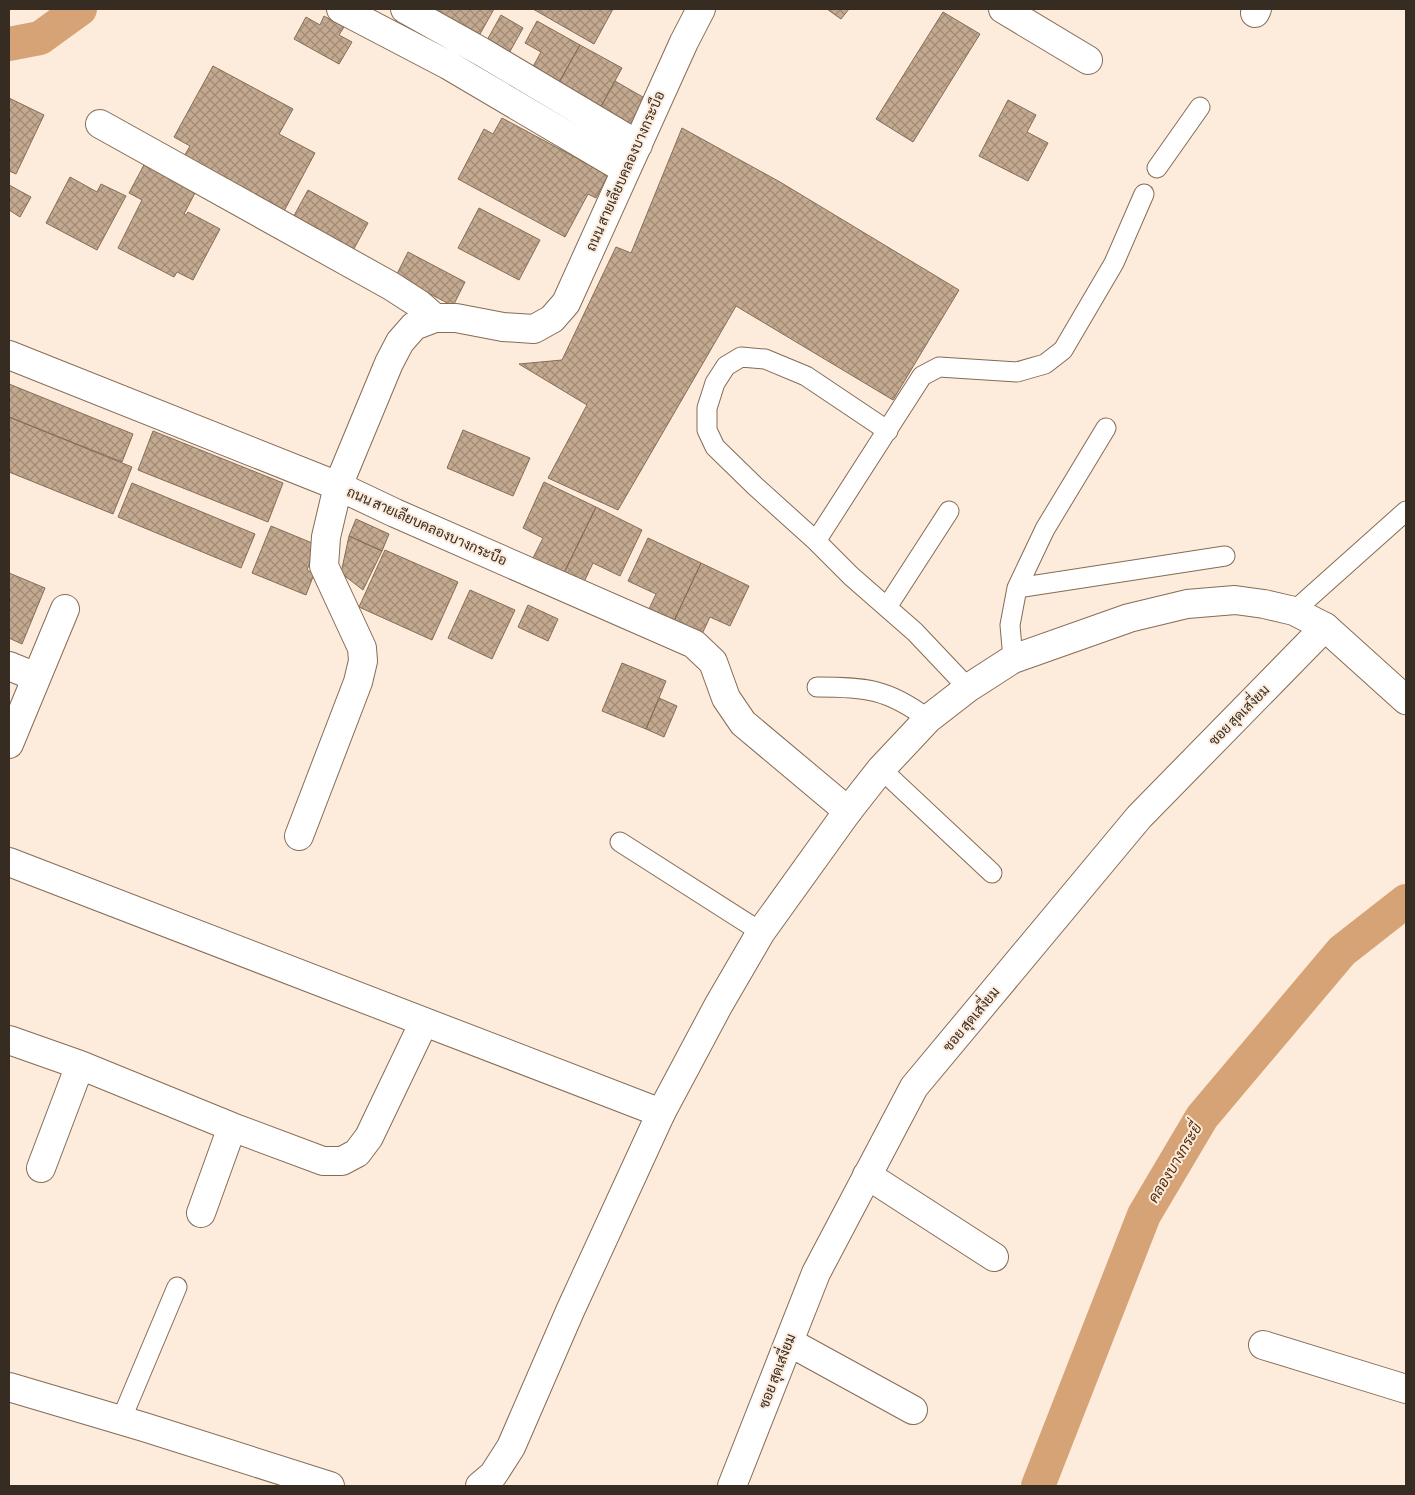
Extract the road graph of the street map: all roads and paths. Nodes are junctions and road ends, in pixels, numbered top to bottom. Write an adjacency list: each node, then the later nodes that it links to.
1 (341, 9): 10 (street)
2 (406, 9): 8 (street)
3 (701, 9): 8 (street, ถนน สายเลียบคลองบางกระบือ)
4 (1003, 9): 5 (street)
5 (1088, 60)
6 (1200, 107): 9 (lane)
7 (100, 124): 12 (street)
8 (638, 145): 10 (street, ถนน สายเลียบคลองบางกระบือ)
9 (1157, 168)
10 (626, 170): 12 (street, ถนน สายเลียบคลองบางกระบือ)
11 (1144, 194): 15 (lane)
12 (435, 318): 16 (street, ถนน สายเลียบคลองบางกระบือ)
13 (9, 355): 16 (street)
14 (1106, 428): 21 (lane)
15 (888, 431): 19 (lane); 19 (lane)
16 (338, 486): 35 (street, ถนน สายเลียบคลองบางกระบือ); 36 (street)
17 (949, 511): 22 (lane)
18 (1406, 511): 24 (lane)
19 (816, 540): 22 (lane)
20 (1225, 556): 21 (lane)
21 (1017, 588): 26 (lane)
22 (887, 607): 30 (lane)
23 (65, 609): 28 (street)
24 (1294, 611): 25 (street); 26 (street)
25 (1325, 628): 31 (street); 47 (street, ซอย สุดเสงี่ยม)
26 (1013, 659): 30 (street)
27 (9, 666): 28 (street)
28 (36, 677): 33 (street)
29 (817, 687): 32 (lane)
30 (968, 688): 32 (street)
31 (1406, 700)
32 (928, 719): 34 (street)
33 (9, 744)
34 (882, 769): 35 (street); 39 (lane)
35 (848, 811): 40 (street)
36 (299, 836)
37 (620, 842): 40 (lane)
38 (9, 862): 41 (street)
39 (992, 873)
40 (761, 932): 44 (street)
41 (424, 1022): 44 (street); 45 (street)
42 (9, 1040): 43 (street)
43 (80, 1065): 45 (street); 46 (street)
44 (661, 1113): 58 (street)
45 (232, 1127): 48 (street)
46 (41, 1168)
47 (867, 1175): 49 (street); 51 (street, ซอย สุดเสงี่ยม)
48 (201, 1213)
49 (994, 1257)
50 (177, 1287): 56 (lane)
51 (789, 1342): 55 (street); 59 (street, ซอย สุดเสงี่ยม)
52 (1263, 1345): 53 (street)
53 (1406, 1389)
54 (10, 1391): 56 (street)
55 (913, 1410)
56 (121, 1420): 57 (street)
57 (330, 1486)
58 (480, 1486)
59 (732, 1486)

